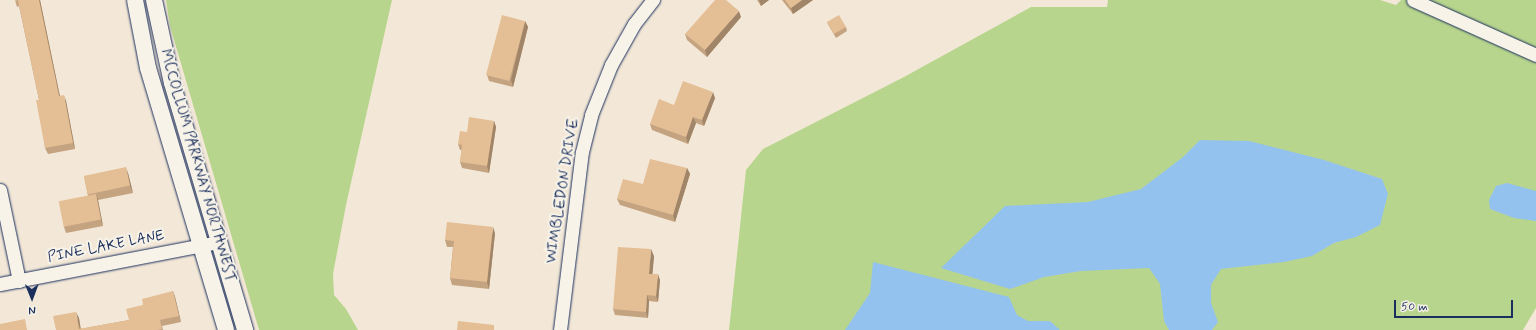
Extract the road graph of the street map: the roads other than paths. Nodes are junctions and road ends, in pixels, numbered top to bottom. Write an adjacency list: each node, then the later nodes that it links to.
1 (135, 0): 8 (street, MCCOLLUM PARKWAY NORTHWEST)
2 (154, 0): 7 (street, MCCOLLUM PARKWAY NORTHWEST)
3 (653, 0): 13 (street, WIMBLEDON DRIVE)
4 (1413, 0): 5 (street)
5 (1536, 55)
6 (0, 190): 9 (street)
7 (219, 242): 8 (street, PINE LAKE LANE); 12 (street, MCCOLLUM PARKWAY NORTHWEST)
8 (200, 245): 9 (street, PINE LAKE LANE); 11 (street, MCCOLLUM PARKWAY NORTHWEST)
9 (18, 281): 10 (street, PINE LAKE LANE)
10 (0, 284)
11 (226, 330)
12 (245, 330)
13 (560, 330)

